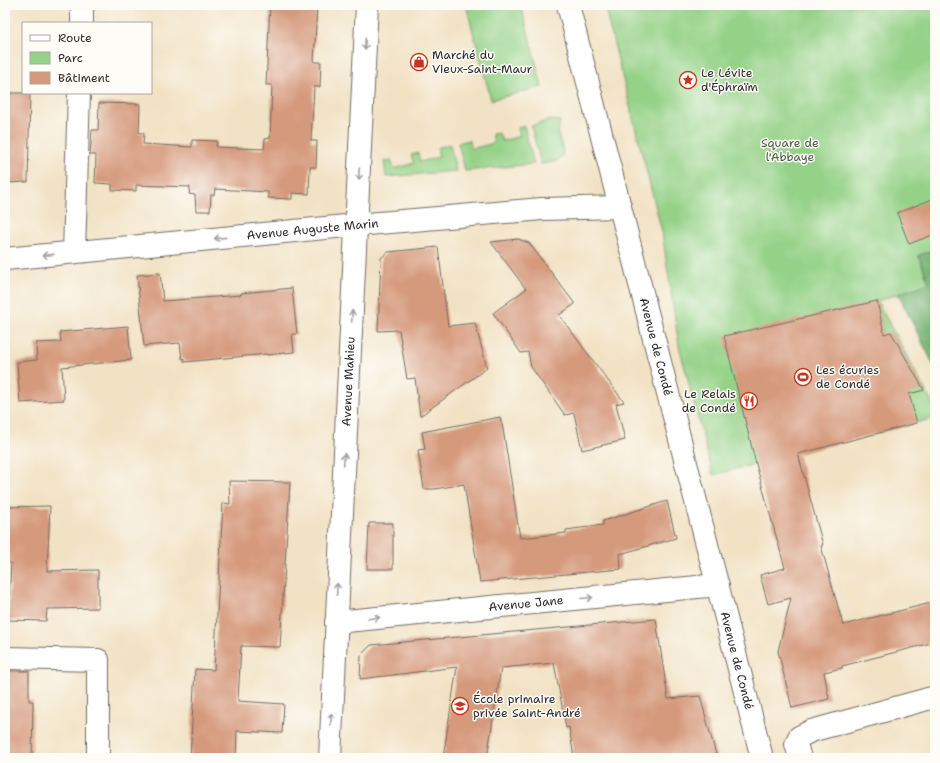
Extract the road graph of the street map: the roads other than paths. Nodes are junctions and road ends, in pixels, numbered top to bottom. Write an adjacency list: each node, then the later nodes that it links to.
1 (82, 5): 4 (street)
2 (367, 5): 7 (street, Avenue Mahieu, one-way to 7)
3 (568, 5): 6 (street, Avenue de Condé)
4 (82, 22)
5 (79, 94): 8 (street)
6 (620, 207): 7 (street, Avenue Auguste Marin); 10 (street, Avenue de Condé)
7 (356, 225): 8 (street, Avenue Auguste Marin, one-way to 8); 11 (street, Avenue Mahieu, one-way to 7)
8 (74, 252): 9 (street, Avenue Auguste Marin, one-way to 9)
9 (5, 259)
10 (718, 586): 11 (street, Avenue Jane, one-way to 10); 16 (street, Avenue de Condé)
11 (336, 622): 15 (street, Avenue Mahieu, one-way to 11)
12 (5, 658): 14 (street)
13 (935, 697): 17 (street)
14 (98, 758)
15 (330, 758)
16 (762, 758)
17 (800, 758)

